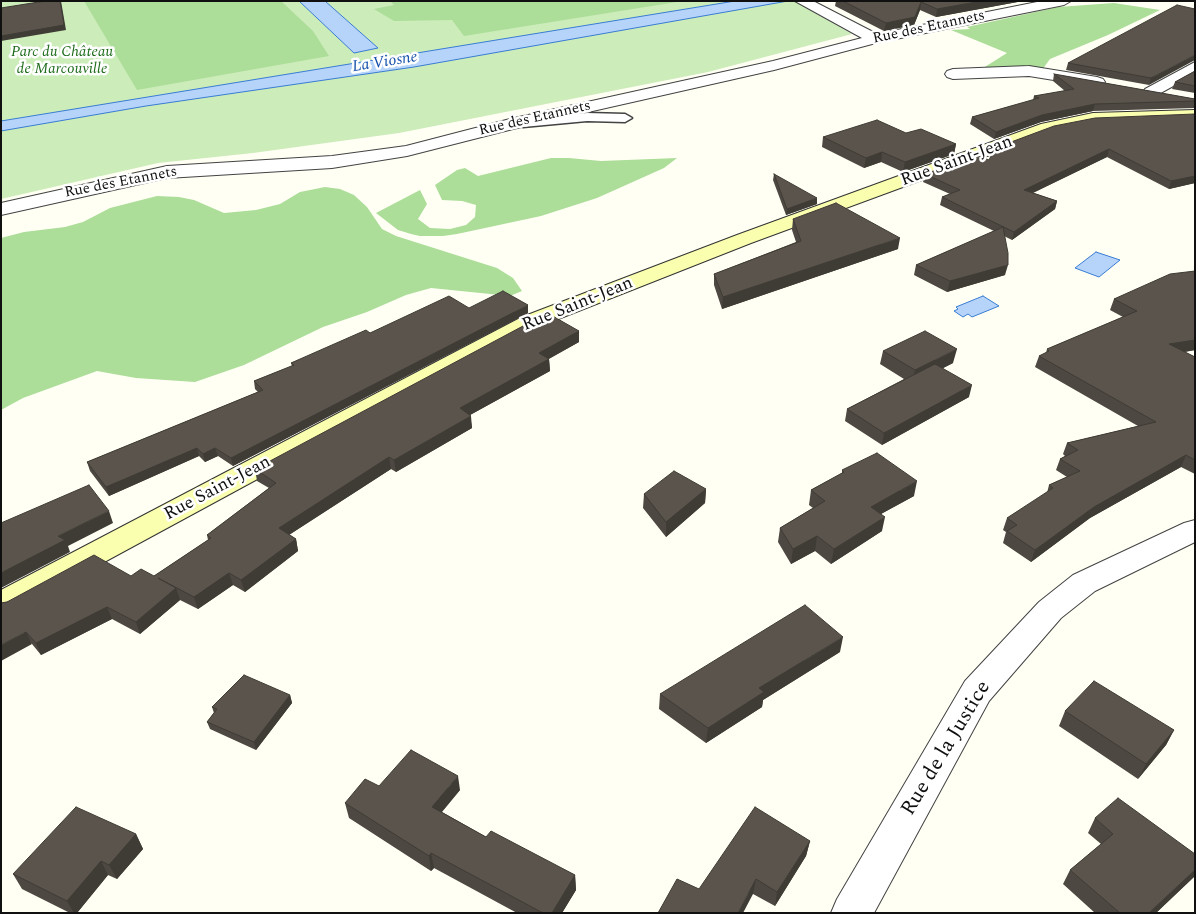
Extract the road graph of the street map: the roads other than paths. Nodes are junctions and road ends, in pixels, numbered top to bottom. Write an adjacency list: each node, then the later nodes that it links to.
1 (803, 1): 3 (street)
2 (1064, 1): 3 (street, Rue des Etannets)
3 (875, 39): 12 (street, Rue des Etannets)
4 (1195, 67): 8 (street)
5 (953, 74): 6 (street)
6 (1115, 85)
7 (1133, 88): 8 (street)
8 (1151, 92): 9 (street)
9 (1177, 97)
10 (1195, 115): 15 (street, Rue Saint-Jean)
11 (625, 118): 12 (lane)
12 (510, 124): 13 (street, Rue des Etannets)
13 (1, 209)
14 (1195, 530): 16 (street, Rue de la Justice)
15 (1, 604)
16 (852, 913)

